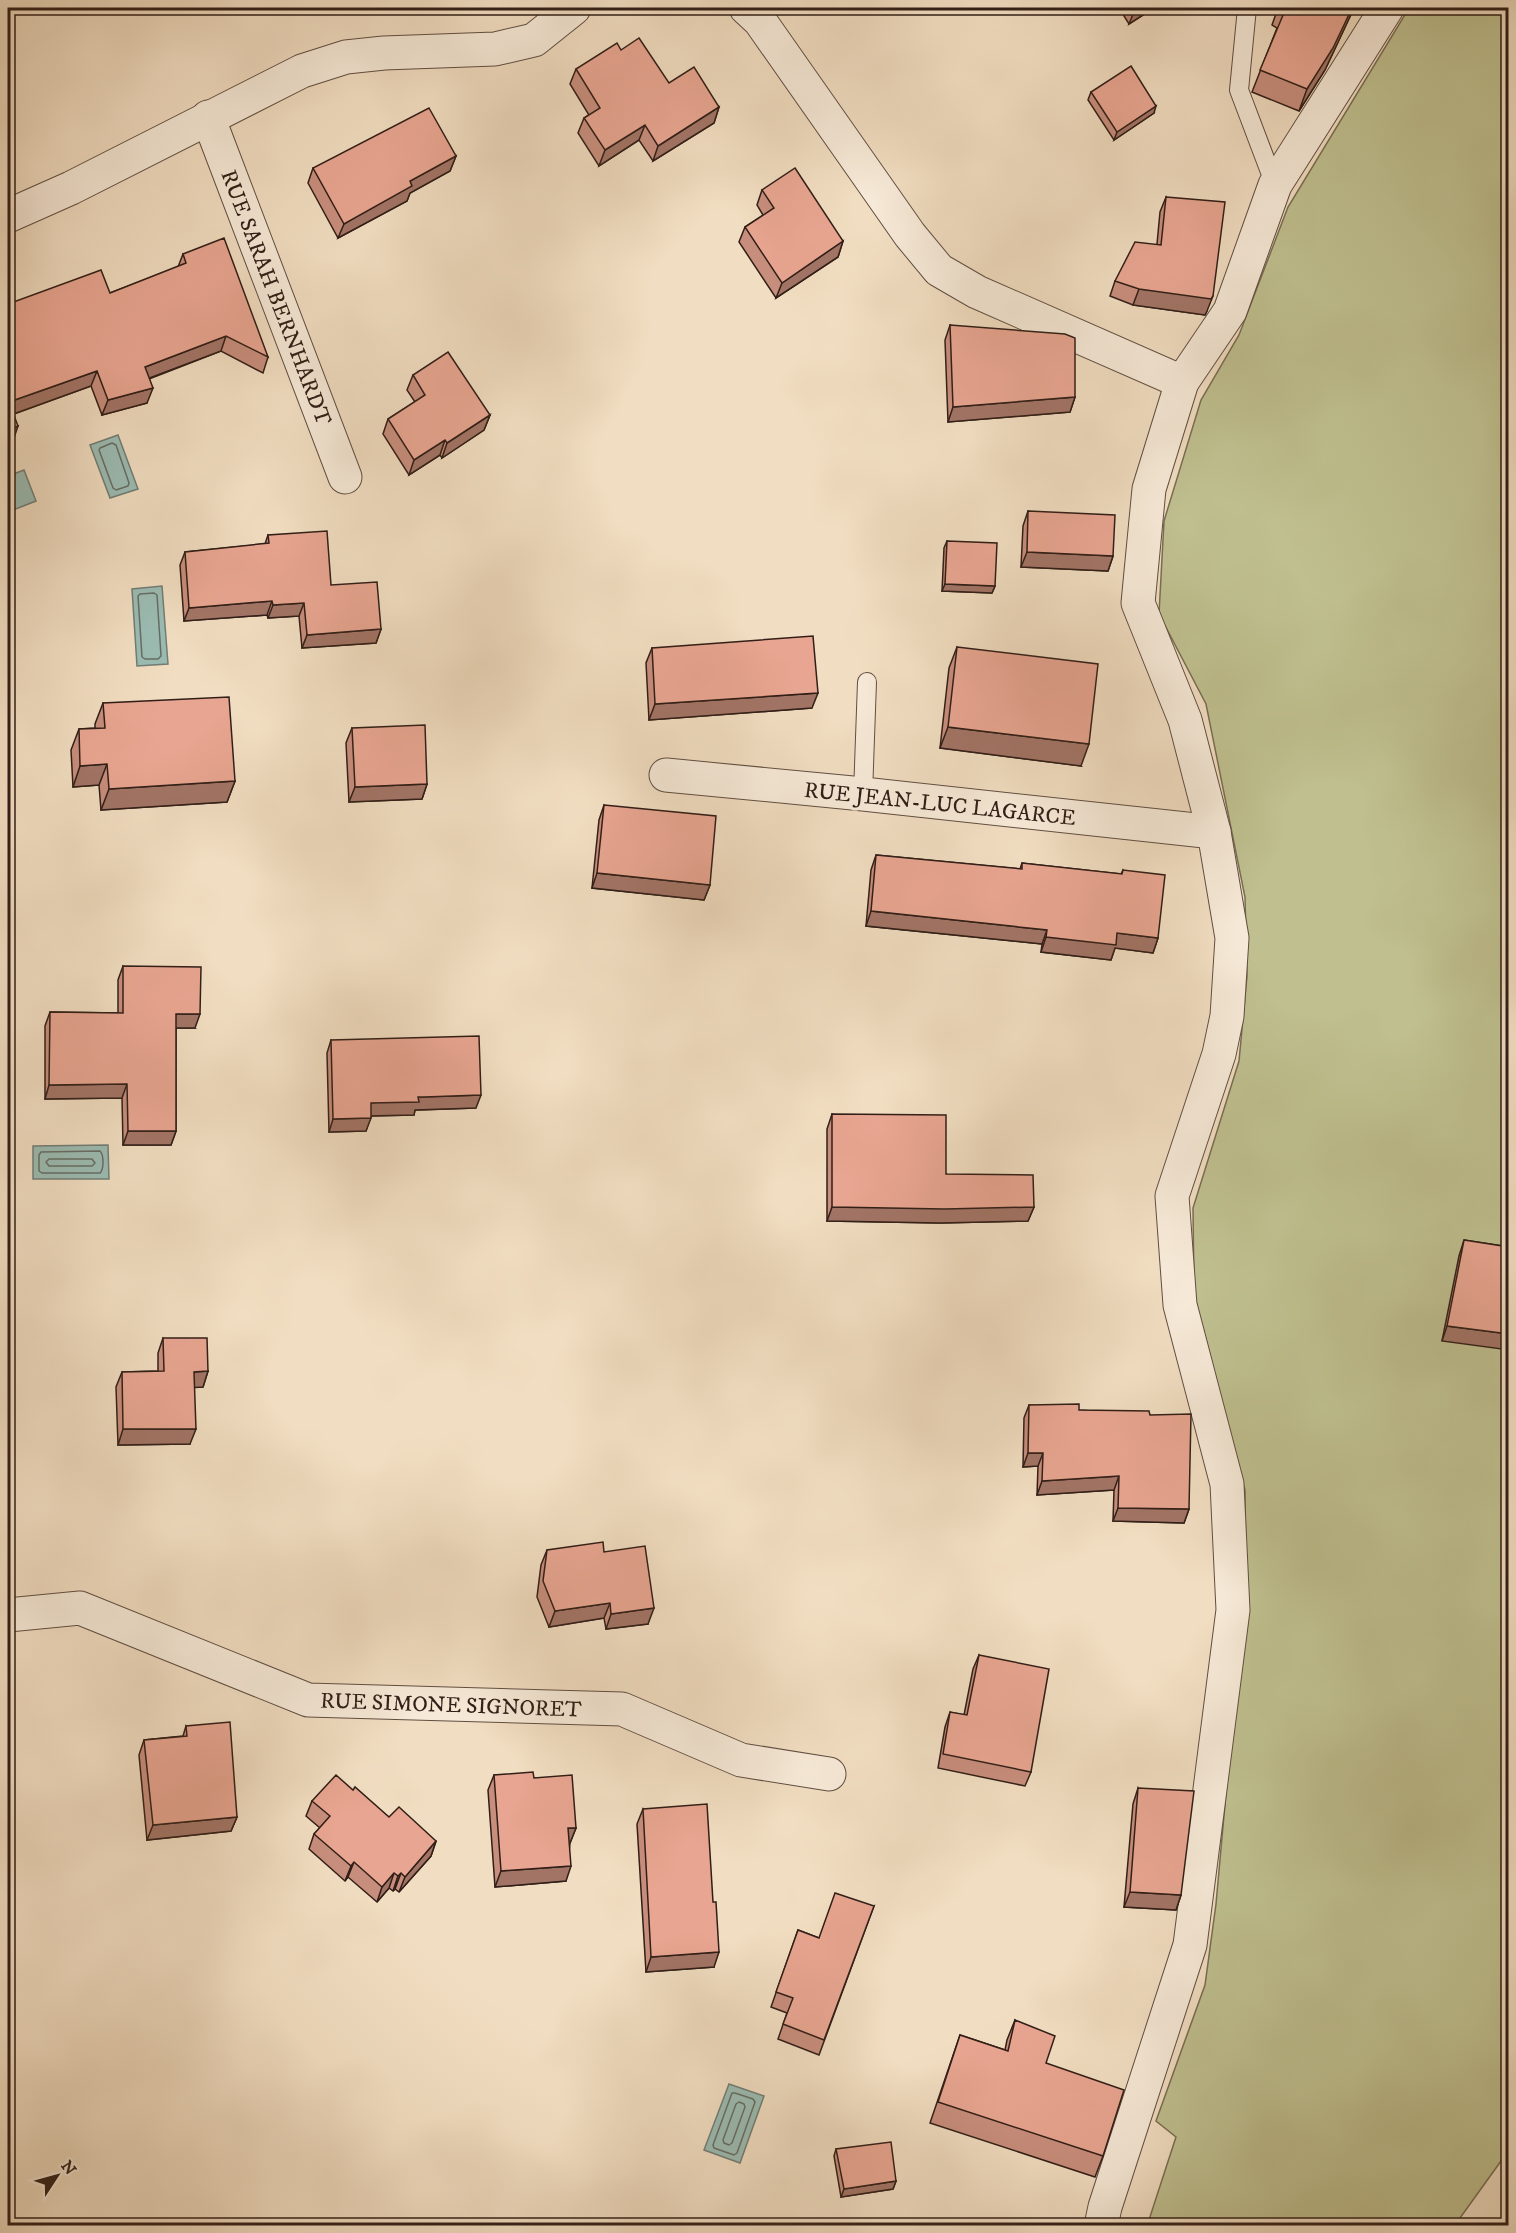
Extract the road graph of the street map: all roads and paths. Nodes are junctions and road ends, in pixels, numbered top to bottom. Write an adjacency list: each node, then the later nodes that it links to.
1 (574, 8): 5 (street)
2 (746, 8): 8 (street)
3 (1247, 8): 6 (lane)
4 (1387, 8): 6 (street)
5 (208, 117): 7 (street); 9 (street, RUE SARAH BERNHARDT)
6 (1275, 185): 8 (street)
7 (8, 216)
8 (1182, 382): 13 (street)
9 (345, 477)
10 (867, 682): 12 (lane)
11 (666, 775): 12 (street, RUE JEAN-LUC LAGARCE)
12 (862, 794): 13 (street, RUE JEAN-LUC LAGARCE)
13 (1214, 831): 16 (street)
14 (8, 1616): 15 (street, RUE SIMONE SIGNORET)
15 (829, 1774)
16 (1101, 2226)

